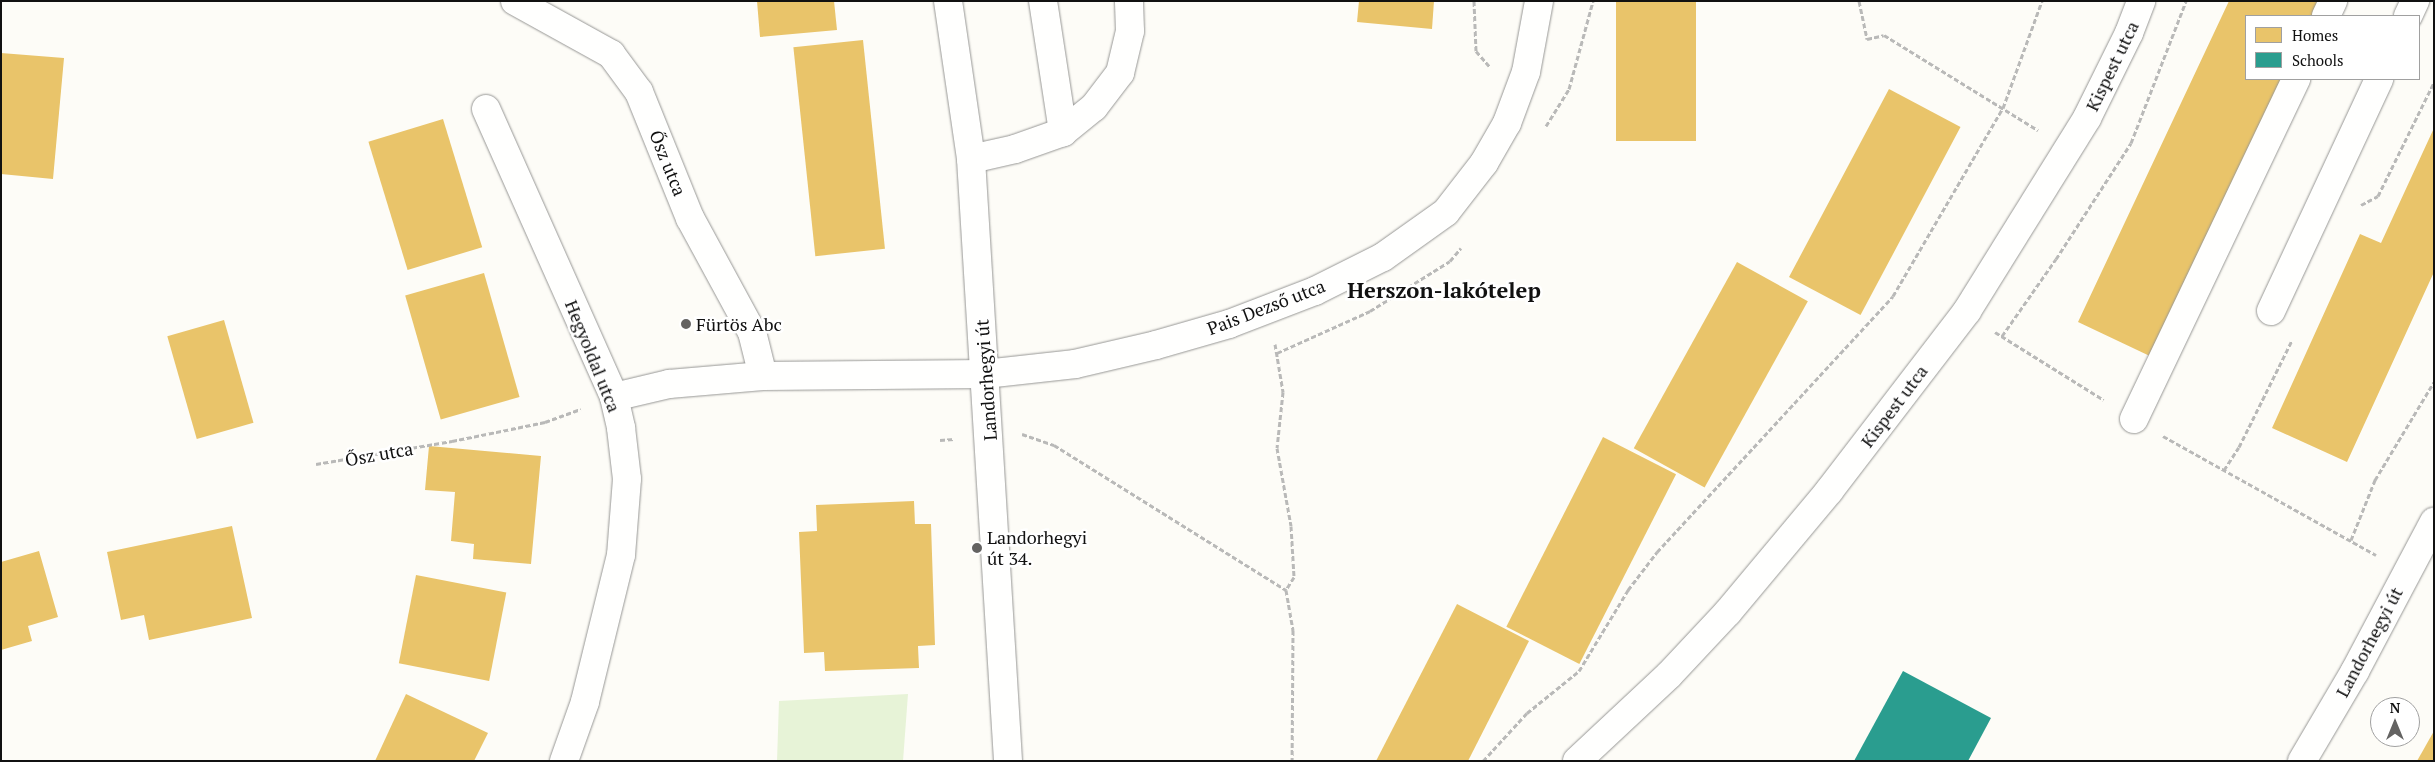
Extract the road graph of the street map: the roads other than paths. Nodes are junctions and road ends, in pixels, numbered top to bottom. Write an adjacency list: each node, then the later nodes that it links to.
1 (514, 1): 18 (street, Ősz utca)
2 (948, 1): 15 (street, Landorhegyi út)
3 (1043, 1): 14 (street)
4 (1129, 1): 14 (street)
5 (1538, 1): 17 (street, Pais Dezső utca)
6 (2141, 1): 24 (street, Kispest utca)
7 (2333, 1): 9 (street)
8 (2415, 1): 10 (street)
9 (2326, 15)
10 (2408, 15)
11 (2296, 80): 20 (street)
12 (2378, 80): 16 (street)
13 (486, 109): 19 (street, Hegyoldal utca)
14 (1063, 132): 15 (street)
15 (972, 159): 17 (street, Landorhegyi út)
16 (2270, 311)
17 (985, 374): 18 (street); 23 (street, Landorhegyi út)
18 (763, 376): 19 (street)
19 (614, 397): 22 (street, Hegyoldal utca)
20 (2134, 419)
21 (2434, 522): 25 (street, Landorhegyi út)
22 (564, 761)
23 (1008, 761)
24 (1577, 761)
25 (2302, 761)

